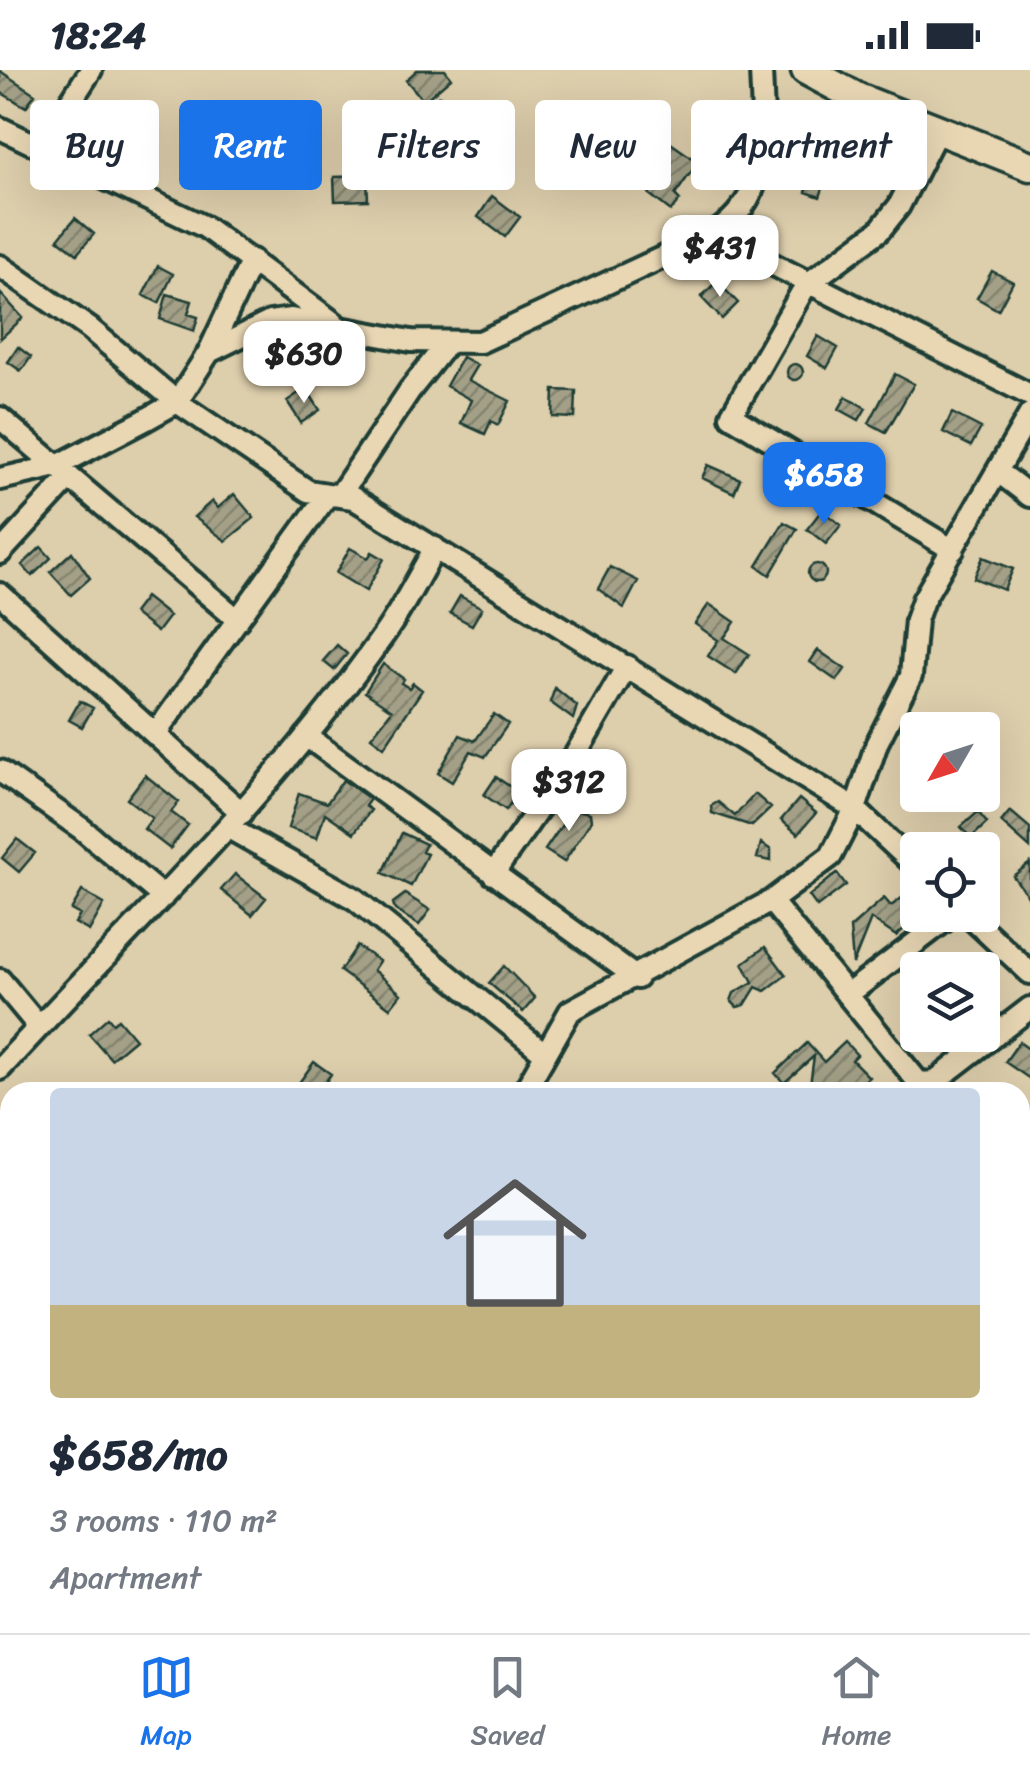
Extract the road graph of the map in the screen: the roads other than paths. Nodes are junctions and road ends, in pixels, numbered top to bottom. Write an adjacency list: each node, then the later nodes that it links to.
1 (91, 70): 4 (street)
2 (761, 70): 10 (street)
3 (806, 70): 6 (main road)
4 (72, 100)
5 (0, 128): 7 (street)
6 (937, 132): 8 (main road); 13 (street)
7 (30, 142)
8 (1030, 166)
9 (130, 190): 11 (street)
10 (713, 234): 13 (street); 15 (street)
11 (252, 260): 14 (street); 16 (street)
12 (0, 266): 18 (street)
13 (806, 284): 17 (street); 27 (street)
14 (340, 328): 15 (street); 16 (street)
15 (448, 342): 24 (street)
16 (209, 352): 18 (street)
17 (1030, 395)
18 (177, 402): 21 (street); 24 (street)
19 (1030, 414): 22 (street)
20 (0, 418): 21 (street)
21 (64, 471): 23 (street); 28 (street); 30 (street)
22 (1000, 473): 25 (street); 27 (street)
23 (0, 478)
24 (333, 496): 26 (street); 30 (street)
25 (1030, 496)
26 (435, 548): 31 (street); 33 (street)
27 (954, 550): 35 (street)
28 (0, 553)
29 (0, 594): 32 (street)
30 (238, 620): 32 (street)
31 (627, 666): 35 (street); 38 (street)
32 (156, 733): 36 (street)
33 (306, 736): 36 (street); 38 (street)
34 (0, 771): 39 (street)
35 (855, 809): 37 (street); 40 (street)
36 (235, 820): 39 (street); 49 (street)
37 (900, 851)
38 (493, 874): 44 (street)
39 (163, 897): 48 (street)
40 (771, 901): 44 (street); 46 (street)
41 (930, 932): 46 (street)
42 (986, 932): 43 (street)
43 (1030, 973)
44 (637, 978): 49 (street)
45 (0, 980): 48 (street)
46 (847, 995): 52 (street)
47 (1030, 1008): 53 (street)
48 (39, 1026): 50 (street)
49 (544, 1053): 51 (street)
50 (0, 1069)
51 (529, 1082)
52 (918, 1082)
53 (931, 1082)

